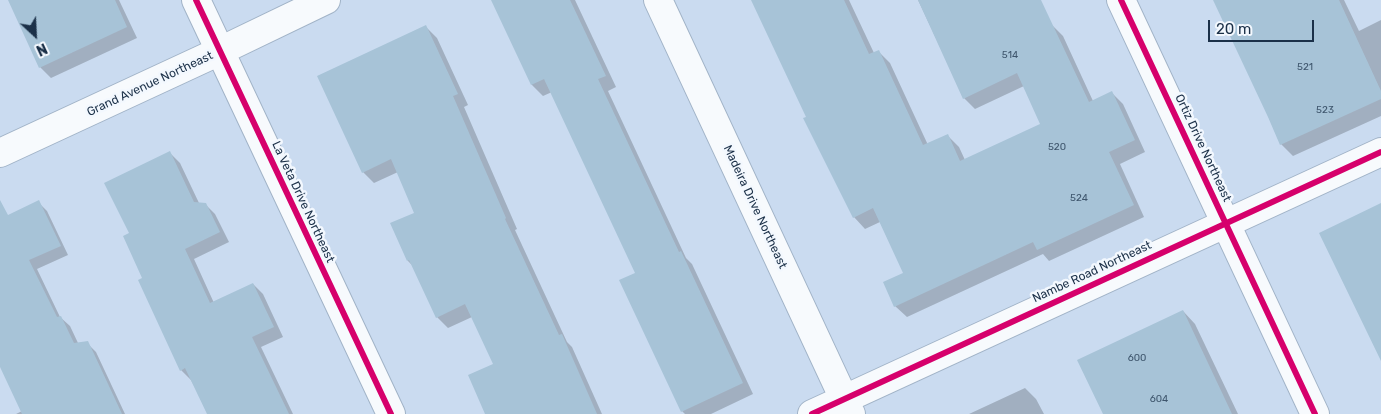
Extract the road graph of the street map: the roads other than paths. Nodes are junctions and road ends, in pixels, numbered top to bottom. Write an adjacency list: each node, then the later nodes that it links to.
1 (196, 0): 5 (street, La Veta Drive Northeast)
2 (326, 0): 5 (street, Grand Avenue Northeast)
3 (658, 0): 9 (street, Madeira Drive Northeast)
4 (1121, 0): 8 (street, Ortiz Drive Northeast)
5 (220, 51): 7 (street, Grand Avenue Northeast); 10 (street, La Veta Drive Northeast)
6 (1381, 152): 8 (street, Nambe Road Northeast)
7 (0, 153)
8 (1225, 222): 9 (street, Nambe Road Northeast); 12 (street, Ortiz Drive Northeast)
9 (848, 407): 11 (street, Nambe Road Northeast)
10 (391, 414)
11 (812, 414)
12 (1315, 414)

